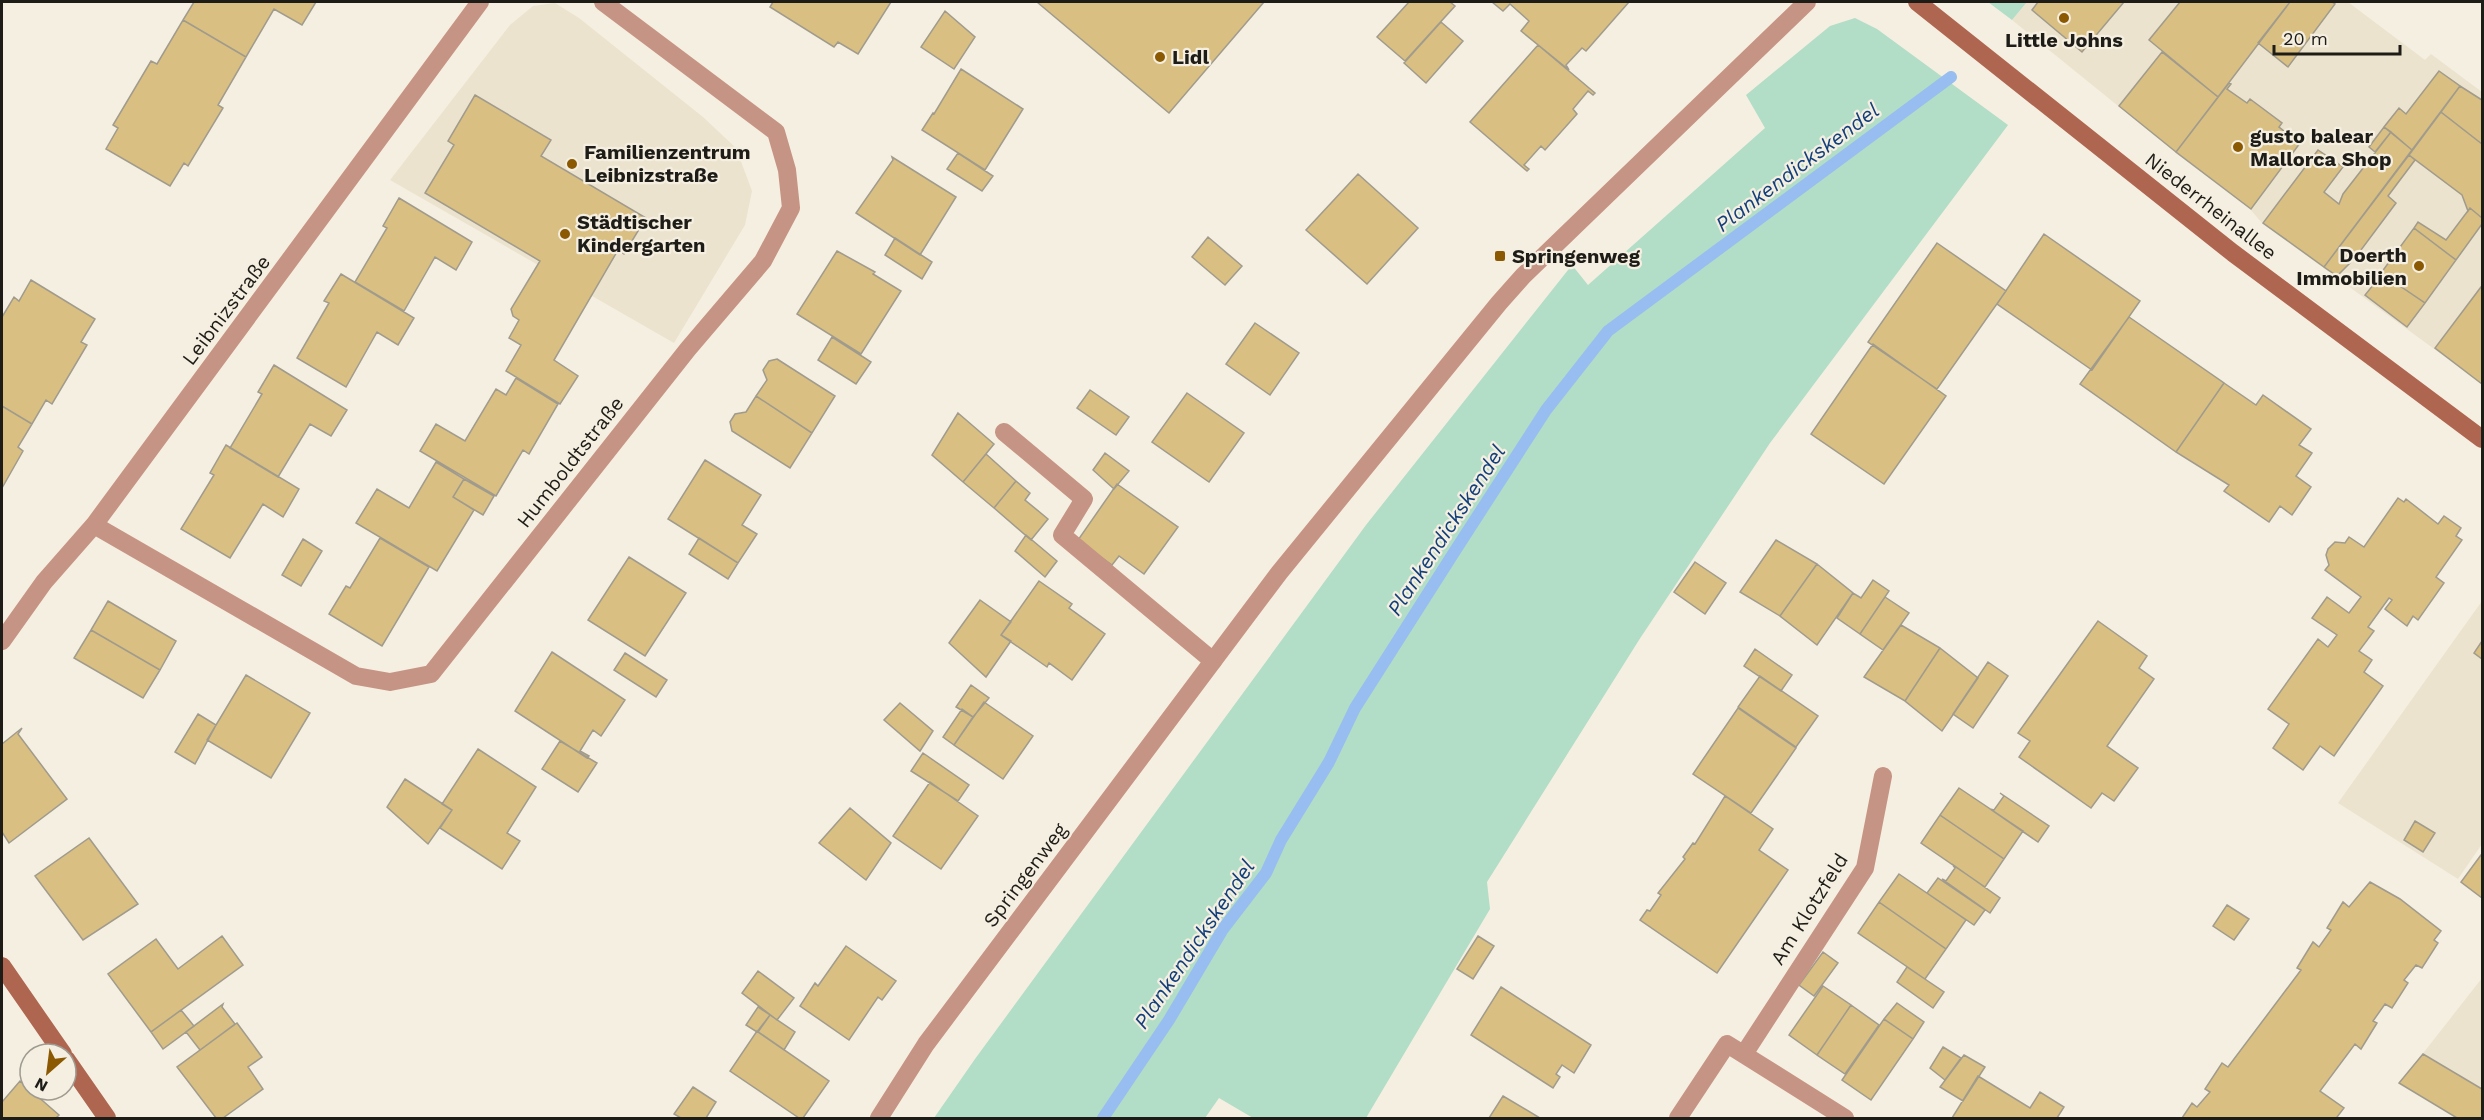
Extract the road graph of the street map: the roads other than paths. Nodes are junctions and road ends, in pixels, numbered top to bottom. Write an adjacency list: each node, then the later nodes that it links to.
1 (480, 2): 7 (street, Leibnizstraße)
2 (603, 2): 7 (street, Humboldtstraße)
3 (1807, 2): 9 (street, Springenweg)
4 (1917, 2): 6 (main road, Niederrheinallee)
5 (1004, 432): 9 (street)
6 (2482, 439)
7 (94, 525): 8 (street, Leibnizstraße)
8 (2, 640)
9 (1212, 661): 16 (street, Springenweg)
10 (1882, 776): 13 (street, Am Klotzfeld)
11 (2, 966): 12 (main road)
12 (55, 1042)
13 (1744, 1054): 17 (street); 18 (street)
14 (78, 1077): 15 (main road)
15 (107, 1119)
16 (879, 1119)
17 (1678, 1119)
18 (1845, 1119)

